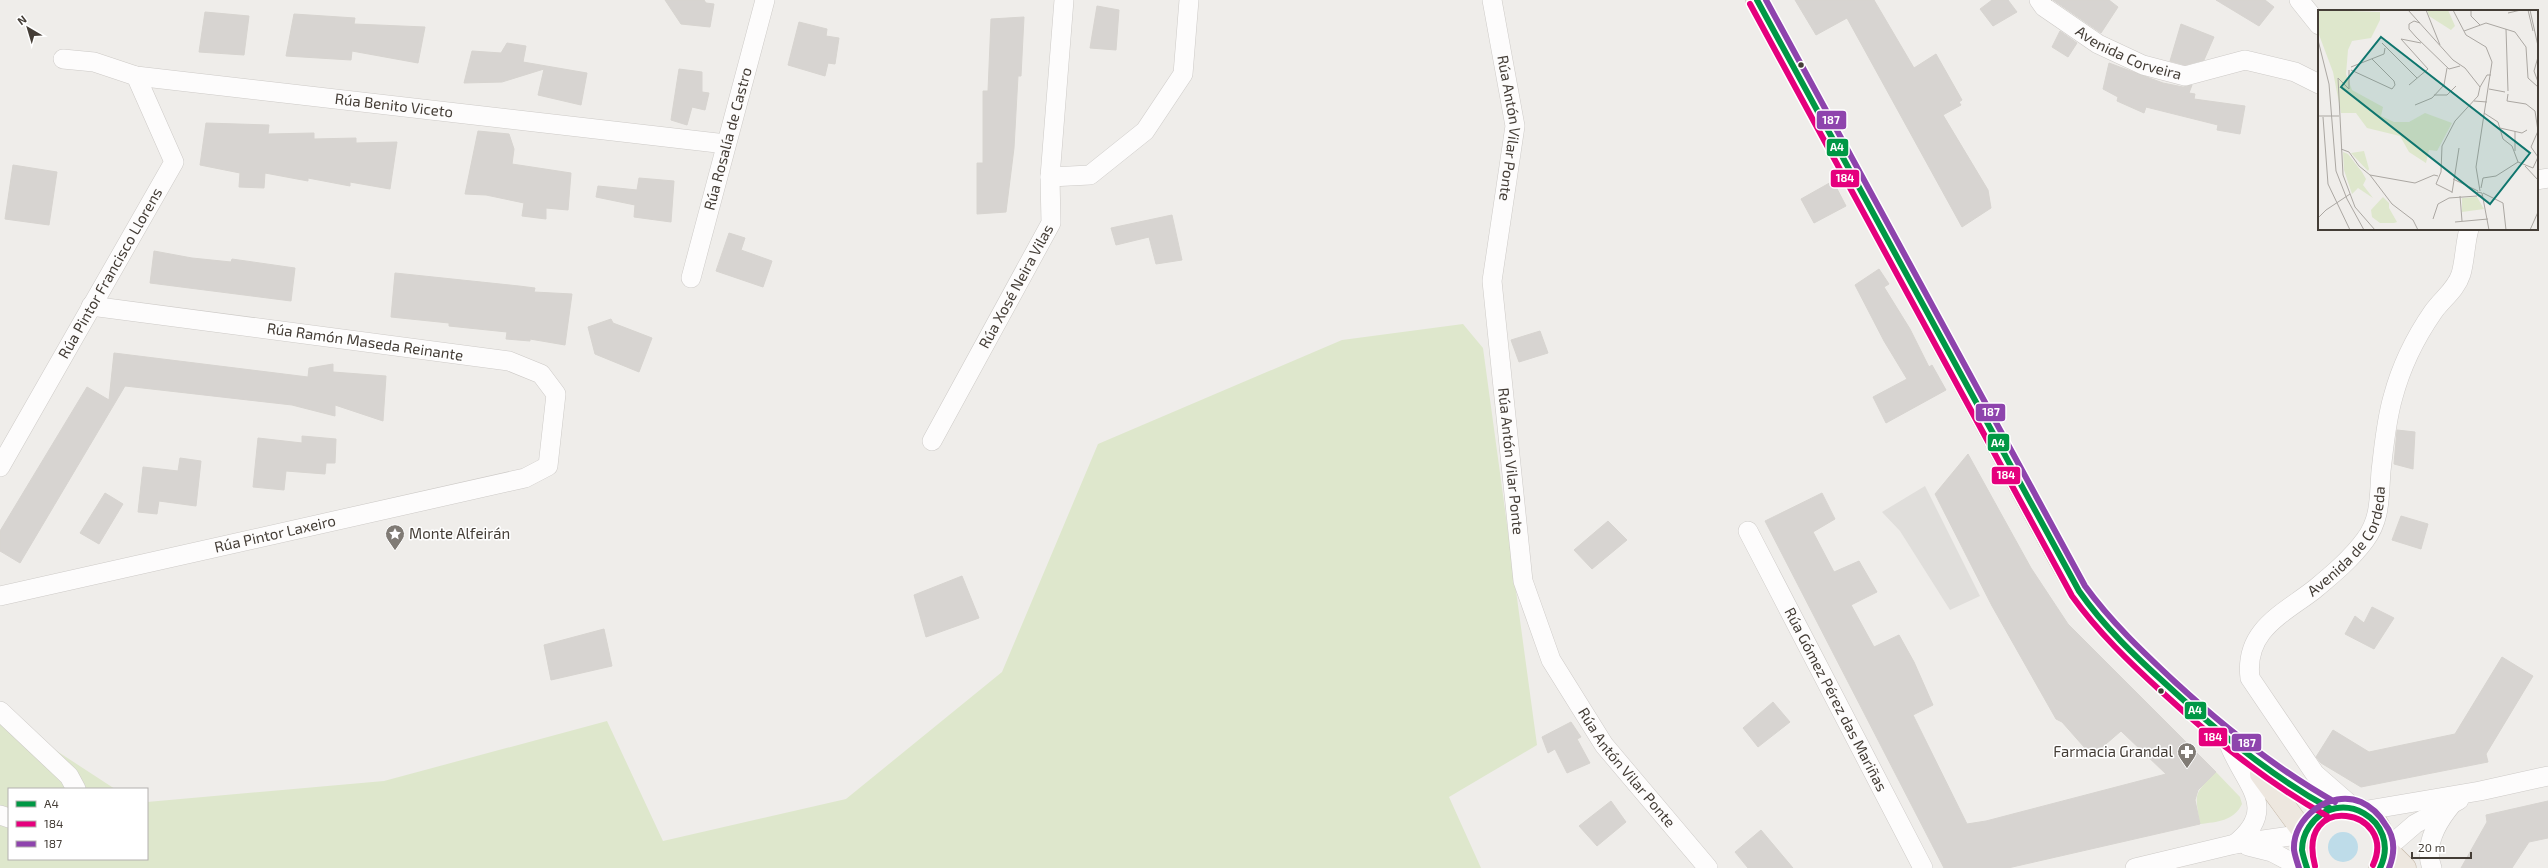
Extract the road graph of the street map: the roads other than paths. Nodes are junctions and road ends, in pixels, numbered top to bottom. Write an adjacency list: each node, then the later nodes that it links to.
1 (765, 0): 12 (street, Rúa Rosalía de Castro)
2 (1064, 0): 13 (street, Rúa Xosé Neira Vilas)
3 (1189, 0): 13 (street)
4 (1492, 0): 35 (street, Rúa Antón Vilar Ponte)
5 (1757, 0): 25 (highway)
6 (2039, 0): 11 (street, Avenida Corveira)
7 (2299, 0): 8 (street)
8 (2318, 24)
9 (64, 59): 10 (street, Rúa Benito Viceto)
10 (136, 76): 12 (street, Rúa Benito Viceto); 18 (street, Rúa Pintor Francisco Llorens)
11 (2318, 84)
12 (726, 144): 17 (street, Rúa Rosalía de Castro)
13 (1050, 178): 19 (street, Rúa Xosé Neira Vilas)
14 (2548, 178): 15 (street)
15 (2538, 180)
16 (2469, 230): 31 (street, Avenida de Cordeda)
17 (691, 278)
18 (92, 306): 20 (street, Rúa Ramón Maseda Reinante); 21 (street, Rúa Pintor Francisco Llorens)
19 (932, 441)
20 (548, 466): 23 (street, Rúa Pintor Laxeiro)
21 (0, 467)
22 (1748, 531): 36 (street, Rúa Gómez Pérez das Mariñas)
23 (0, 596)
24 (0, 711): 27 (street)
25 (2233, 745): 30 (highway); 32 (highway); 33 (street)
26 (2548, 776): 28 (street)
27 (75, 788)
28 (2480, 791): 29 (street); 31 (street)
29 (2454, 802): 34 (street); 41 (street)
30 (2331, 809): 31 (highway); 32 (highway)
31 (2358, 809): 34 (highway)
32 (2304, 834): 33 (street); 39 (highway)
33 (2235, 844): 37 (street); 38 (street)
34 (2383, 858): 40 (highway)
35 (1708, 868)
36 (1923, 868)
37 (2135, 868)
38 (2302, 868)
39 (2307, 868)
40 (2405, 868)
41 (2432, 868)

